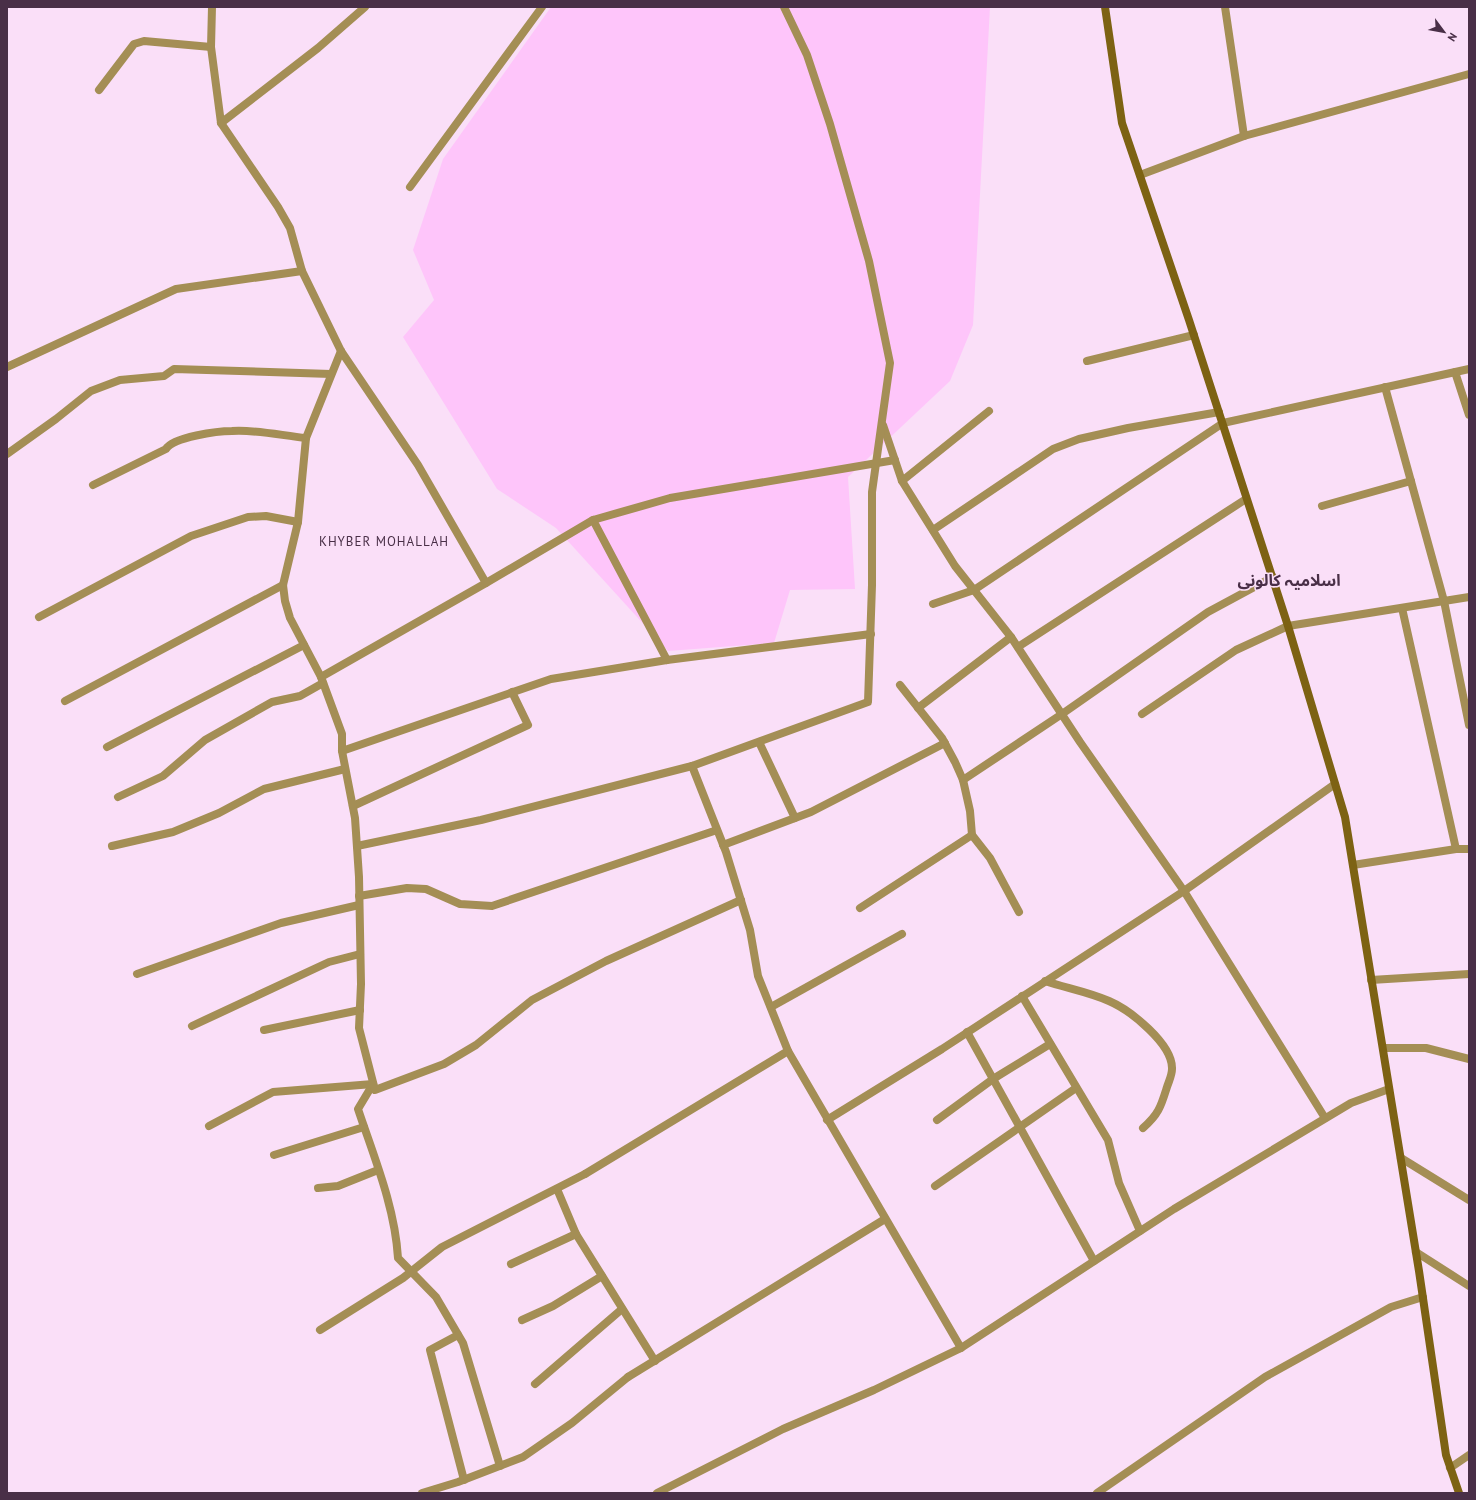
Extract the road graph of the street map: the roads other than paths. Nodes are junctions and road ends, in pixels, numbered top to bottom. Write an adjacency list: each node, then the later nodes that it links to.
1 (212, 7): 7 (street)
2 (366, 7): 10 (street)
3 (542, 7): 13 (street)
4 (784, 7): 26 (street)
5 (1105, 7): 12 (street)
6 (1225, 7): 11 (street)
7 (211, 47): 9 (street); 10 (street)
8 (1469, 74): 11 (street)
9 (99, 90)
10 (221, 123): 14 (street)
11 (1244, 136): 12 (street)
12 (1140, 175): 15 (street)
13 (410, 187)
14 (302, 271): 16 (street); 18 (street)
15 (1194, 335): 17 (street); 24 (street)
16 (341, 351): 21 (street); 41 (street)
17 (1087, 361)
18 (7, 367)
19 (1469, 369): 20 (street)
20 (1455, 372): 22 (street); 25 (street)
21 (331, 374): 28 (street); 29 (street)
22 (1385, 388): 27 (street); 33 (street)
23 (989, 411): 32 (street)
24 (1219, 412): 27 (street); 39 (street)
25 (1469, 415)
26 (882, 423): 30 (street); 31 (street)
27 (1223, 423): 35 (street); 43 (street)
28 (306, 438): 34 (street); 38 (street)
29 (7, 454)
30 (895, 460): 31 (street); 32 (street)
31 (876, 463): 37 (street); 50 (street)
32 (902, 481): 39 (street)
33 (1411, 482): 36 (street); 45 (street)
34 (93, 485)
35 (1246, 499): 40 (street); 53 (street)
36 (1322, 506)
37 (593, 520): 41 (street); 54 (street)
38 (298, 522): 42 (street); 48 (street)
39 (933, 530): 43 (street)
40 (1273, 577): 49 (street); 60 (street)
41 (486, 583): 55 (street)
42 (283, 585): 52 (street); 58 (street)
43 (974, 590): 46 (street); 51 (street)
44 (1469, 597): 45 (street)
45 (1444, 601): 47 (street); 62 (street)
46 (934, 604)
47 (1402, 608): 49 (street); 79 (street)
48 (39, 618)
49 (1288, 626): 61 (street); 70 (street)
50 (870, 634): 54 (street); 63 (street)
51 (1011, 637): 53 (street); 59 (street)
52 (304, 644): 55 (street); 65 (street)
53 (1018, 647): 60 (street)
54 (667, 660): 57 (street)
55 (322, 680): 66 (street); 71 (street)
56 (900, 685): 59 (street)
57 (512, 692): 66 (street); 72 (street)
58 (65, 701)
59 (918, 708): 64 (street)
60 (1062, 714): 69 (street); 82 (street)
61 (1142, 714)
62 (1469, 725)
63 (759, 742): 67 (street); 73 (street)
64 (945, 743): 69 (street); 73 (street)
65 (107, 747)
66 (342, 751): 68 (street)
67 (692, 766): 74 (street); 78 (street)
68 (346, 769): 72 (street); 77 (street)
69 (963, 780): 75 (street)
70 (1335, 784): 81 (street); 82 (street)
71 (118, 797)
72 (353, 806): 78 (street)
73 (795, 818): 76 (street)
74 (717, 830): 76 (street); 83 (street)
75 (972, 835): 86 (street); 87 (street)
76 (723, 845): 84 (street)
77 (112, 846)
78 (357, 846): 83 (street)
79 (1456, 849): 80 (street); 81 (street)
80 (1469, 849)
81 (1353, 865): 92 (street)
82 (1184, 891): 93 (street); 108 (street)
83 (359, 896): 85 (street)
84 (741, 900): 95 (street); 105 (street)
85 (359, 905): 89 (street); 90 (street)
86 (860, 908)
87 (1019, 912)
88 (902, 934): 95 (street)
89 (360, 954): 96 (street); 97 (street)
90 (137, 974)
91 (1469, 974): 92 (street)
92 (1372, 980): 101 (street)
93 (1045, 981): 94 (street); 114 (street)
94 (1022, 996): 99 (street); 100 (street)
95 (770, 1007): 102 (street)
96 (360, 1010): 98 (street); 105 (street)
97 (192, 1026)
98 (264, 1030)
99 (967, 1032): 104 (street); 109 (street)
100 (1050, 1044): 104 (street); 106 (street)
101 (1383, 1048): 103 (street); 107 (street)
102 (788, 1051): 109 (street); 120 (street)
103 (1469, 1059)
104 (993, 1079): 110 (street); 113 (street)
105 (373, 1084): 111 (street); 112 (street)
106 (1076, 1088): 113 (street); 123 (street)
107 (1389, 1089): 108 (street); 116 (street)
108 (1325, 1118): 123 (street)
109 (827, 1120): 122 (street)
110 (936, 1120)
111 (209, 1126)
112 (364, 1126): 115 (street); 117 (street)
113 (1020, 1127): 118 (street); 126 (street)
114 (1143, 1128)
115 (274, 1155)
116 (1400, 1158): 121 (street); 125 (street)
117 (378, 1170): 119 (street); 128 (street)
118 (935, 1186)
119 (318, 1188)
120 (556, 1189): 124 (street); 128 (street)
121 (1469, 1200)
122 (885, 1219): 136 (street); 137 (street)
123 (1140, 1231): 126 (street)
124 (576, 1234): 127 (street); 129 (street)
125 (1416, 1252): 130 (street); 131 (street)
126 (1094, 1261): 136 (street)
127 (511, 1264)
128 (412, 1272): 134 (street); 135 (street)
129 (602, 1276): 132 (street); 133 (street)
130 (1469, 1286)
131 (1423, 1297): 141 (street); 145 (street)
132 (622, 1309): 137 (street); 138 (street)
133 (522, 1320)
134 (320, 1330)
135 (458, 1335): 140 (street); 142 (street)
136 (961, 1348): 144 (street)
137 (655, 1361): 140 (street)
138 (535, 1384)
139 (1469, 1455): 141 (street)
140 (500, 1466): 142 (street)
141 (1450, 1468): 146 (street)
142 (464, 1480): 143 (street)
143 (422, 1493)
144 (657, 1493)
145 (1097, 1493)
146 (1459, 1493)

